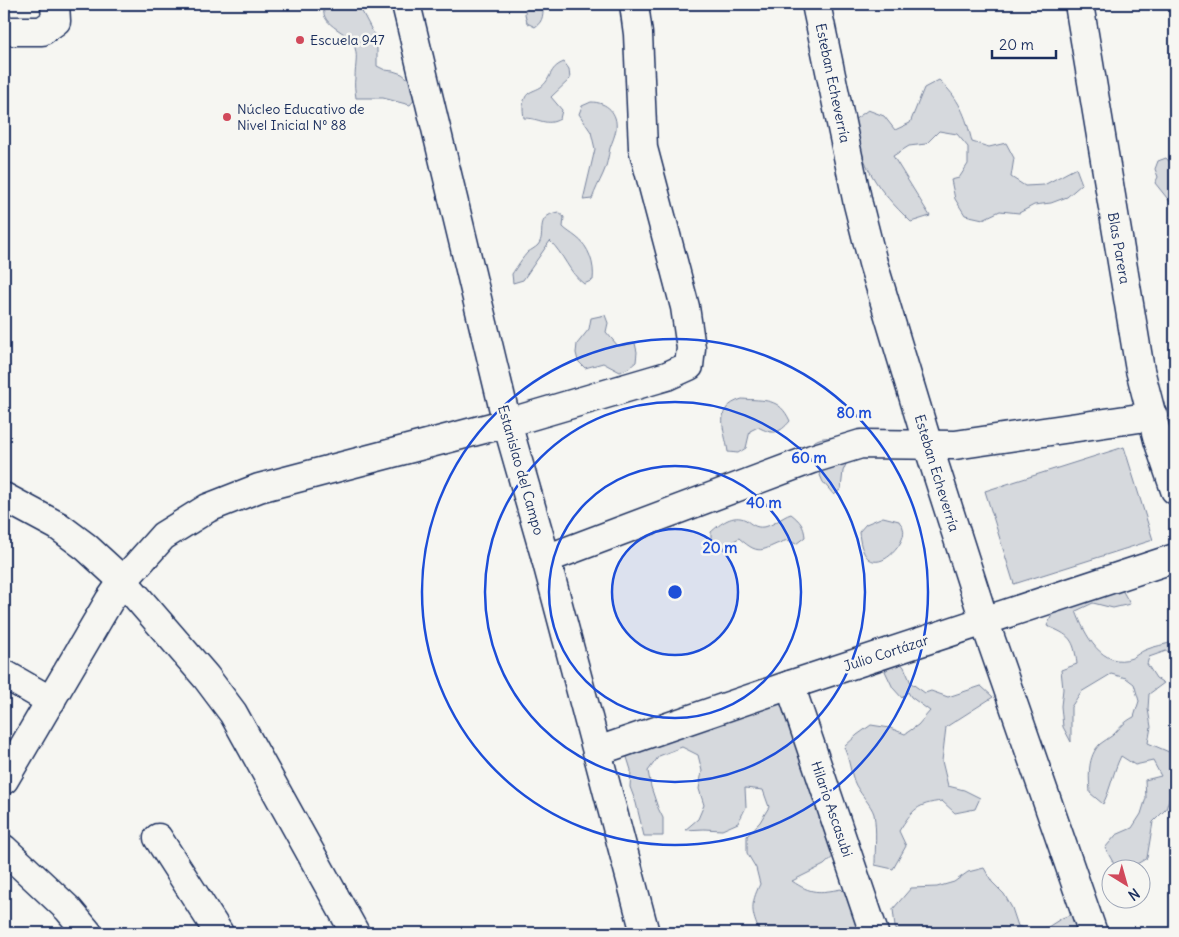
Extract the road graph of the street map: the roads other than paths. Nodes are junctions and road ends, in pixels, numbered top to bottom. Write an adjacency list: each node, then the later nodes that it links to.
1 (55, 4): 6 (street)
2 (406, 4): 8 (street, Estanislao del Campo)
3 (634, 4): 8 (street)
4 (816, 4): 9 (street, Esteban Echeverría)
5 (1079, 4): 7 (street, Blas Parera)
6 (4, 31)
7 (1153, 416): 9 (street); 10 (street, Blas Parera)
8 (507, 423): 13 (street, Estanislao del Campo); 14 (street)
9 (928, 445): 13 (street); 15 (street, Esteban Echeverría)
10 (1175, 490)
11 (4, 497): 14 (street)
12 (1175, 558): 15 (street, Julio Cortázar)
13 (546, 559): 19 (street, Estanislao del Campo)
14 (123, 581): 18 (street); 25 (street)
15 (984, 620): 17 (street, Julio Cortázar); 28 (street, Esteban Echeverría)
16 (4, 674): 18 (street)
17 (790, 685): 19 (street, Julio Cortázar); 27 (street, Hilario Ascasubi)
18 (50, 702): 20 (street)
19 (598, 751): 26 (street, Estanislao del Campo)
20 (4, 780)
21 (158, 838): 24 (street)
22 (4, 849): 23 (street)
23 (88, 933)
24 (219, 933)
25 (355, 933)
26 (645, 933)
27 (874, 933)
28 (1093, 933)

